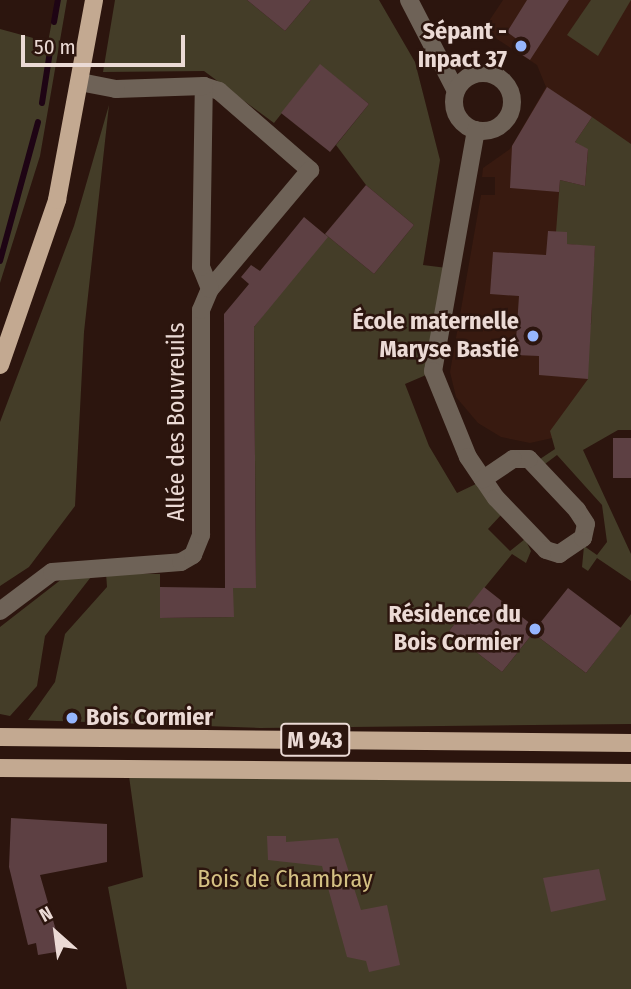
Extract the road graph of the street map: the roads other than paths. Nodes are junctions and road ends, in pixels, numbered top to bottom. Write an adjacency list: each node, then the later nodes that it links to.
1 (94, 0): 3 (main road)
2 (409, 0): 5 (street)
3 (81, 82): 4 (street); 8 (main road)
4 (204, 86): 7 (street); 7 (street, Allée des Bouvreuils)
5 (456, 91): 6 (street); 6 (street)
6 (477, 130): 9 (street)
7 (211, 289): 10 (street, Allée des Bouvreuils)
8 (0, 365)
9 (482, 479): 9 (street)
10 (0, 611)
11 (0, 737): 12 (main road, M 943)
12 (631, 743)
13 (0, 768): 14 (main road, M 943)
14 (631, 773)

